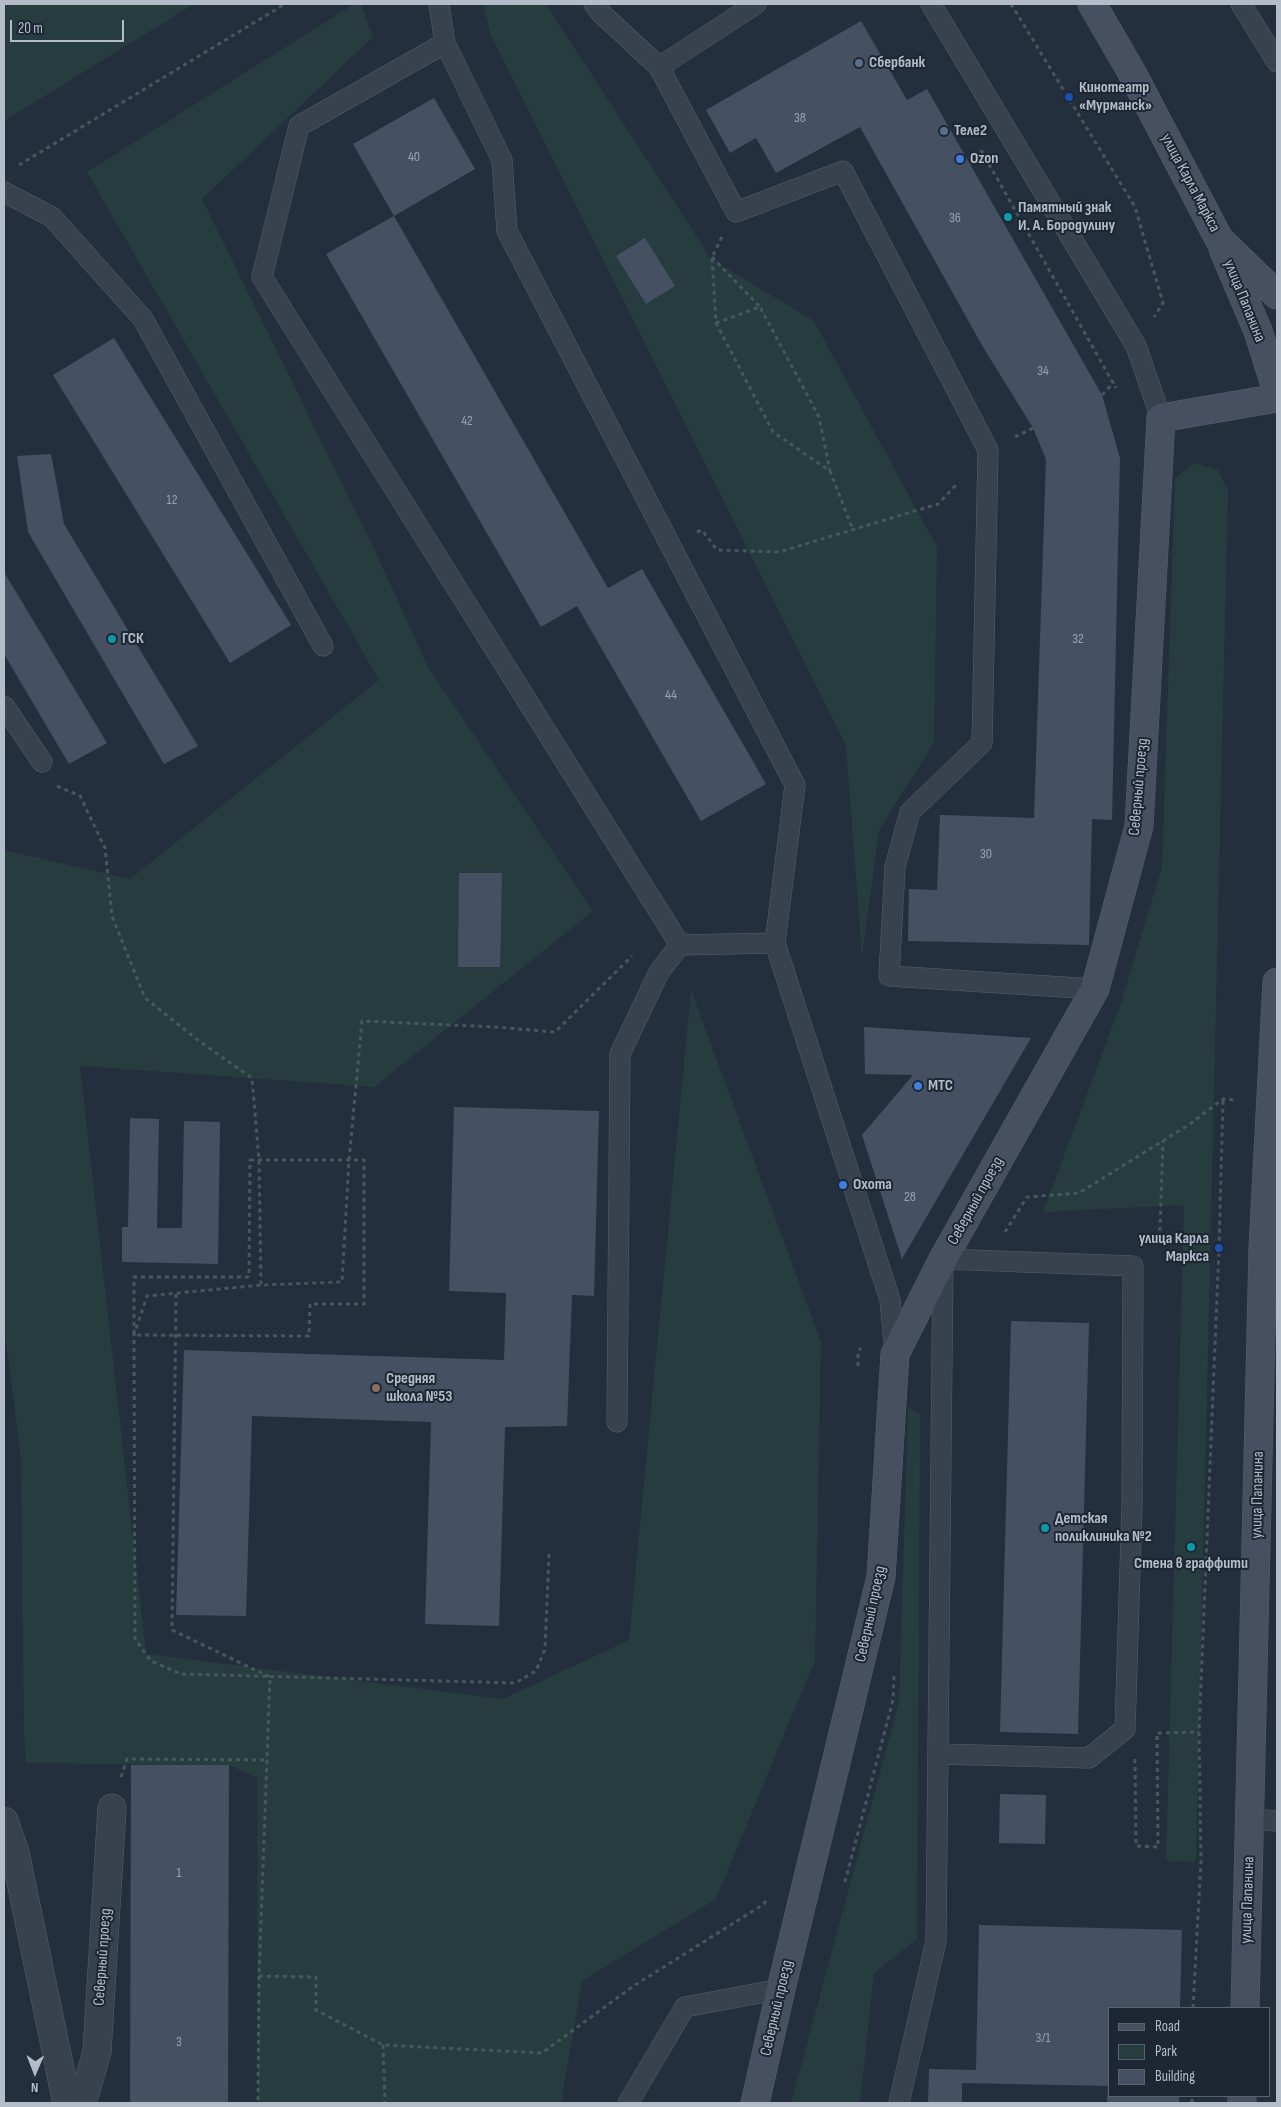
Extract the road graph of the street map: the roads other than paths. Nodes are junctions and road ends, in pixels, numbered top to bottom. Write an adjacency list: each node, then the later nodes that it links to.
1 (439, 4): 7 (lane)
2 (594, 4): 9 (lane)
3 (756, 4): 9 (lane)
4 (931, 4): 15 (lane)
5 (1092, 4): 11 (street, улица Карла Маркса)
6 (1241, 4): 8 (lane)
7 (446, 43): 19 (lane); 20 (lane)
8 (1277, 62)
9 (658, 67): 22 (lane)
10 (4, 192): 16 (lane)
11 (1219, 239): 12 (street, улица Карла Маркса); 13 (street, улица Папанина)
12 (1277, 295)
13 (1277, 391)
14 (1277, 398): 15 (street)
15 (1161, 418): 22 (street, Северный проезд)
16 (324, 646)
17 (4, 706): 18 (lane)
18 (42, 762)
19 (775, 943): 20 (lane); 25 (lane)
20 (680, 945): 26 (lane)
21 (1277, 982): 23 (street, улица Папанина)
22 (1095, 988): 24 (street, Северный проезд)
23 (1277, 1003): 29 (street, улица Папанина)
24 (943, 1259): 25 (street, Северный проезд); 27 (lane); 27 (lane)
25 (895, 1354): 32 (street, Северный проезд)
26 (617, 1422)
27 (939, 1754): 38 (lane)
28 (112, 1808): 35 (street, Северный проезд)
29 (1250, 1819): 31 (lane); 33 (street, улица Папанина)
30 (4, 1821): 34 (street)
31 (1277, 1821)
32 (781, 1989): 36 (lane); 37 (street, Северный проезд)
33 (1245, 2007)
34 (67, 2103)
35 (82, 2103)
36 (628, 2103)
37 (755, 2103)
38 (899, 2103)

